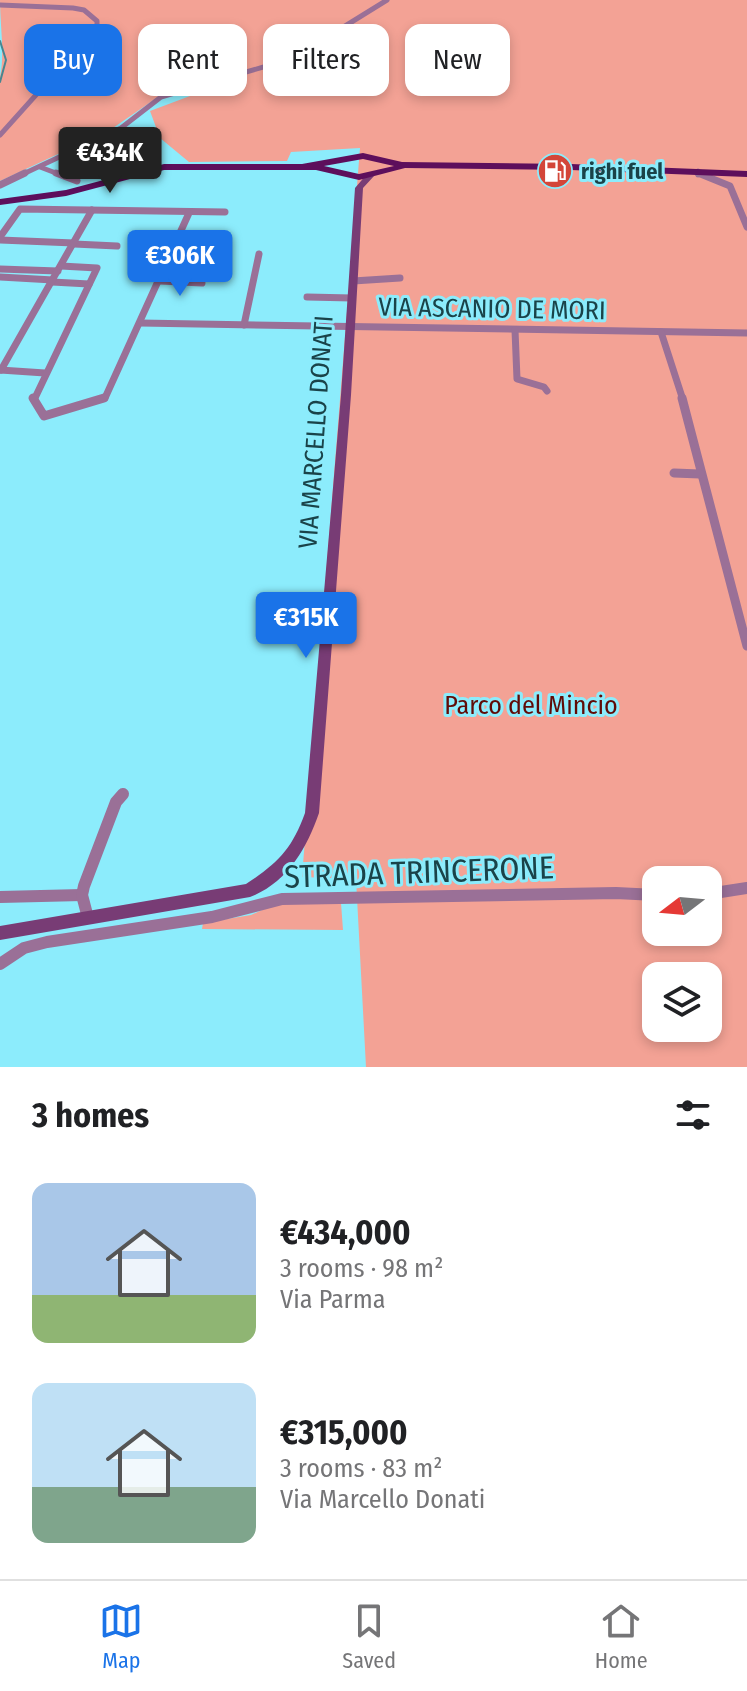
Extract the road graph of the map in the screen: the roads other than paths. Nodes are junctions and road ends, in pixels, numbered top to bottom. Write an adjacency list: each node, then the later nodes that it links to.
1 (387, 0): 6 (street)
2 (0, 5): 3 (street)
3 (0, 135)
4 (343, 160): 5 (main road); 7 (main road); 9 (main road)
5 (382, 166): 8 (main road); 11 (main road)
6 (40, 167): 12 (street); 13 (street)
7 (302, 167): 9 (main road); 15 (main road)
8 (698, 171): 10 (main road); 19 (street)
9 (341, 172): 11 (main road); 14 (street)
10 (747, 174)
11 (370, 176): 14 (street)
12 (77, 181)
13 (0, 185)
14 (359, 188): 32 (street, VIA MARCELLO DONATI)
15 (0, 202)
16 (92, 210): 18 (street); 20 (street); 21 (street)
17 (225, 212): 18 (street)
18 (189, 213): 23 (street)
19 (747, 227)
20 (0, 239): 21 (street)
21 (74, 244): 22 (street); 26 (street)
22 (117, 246)
23 (175, 248): 24 (street); 31 (street)
24 (197, 249)
25 (259, 254): 38 (street)
26 (59, 268): 27 (street); 30 (street); 34 (street)
27 (0, 269)
28 (0, 277): 30 (street)
29 (400, 278): 32 (street)
30 (52, 281): 34 (street); 43 (street)
31 (160, 281): 33 (street); 37 (street)
32 (353, 281): 36 (street, VIA MARCELLO DONATI)
33 (202, 283)
34 (89, 284): 44 (street)
35 (307, 297): 36 (street)
36 (352, 298): 39 (street, VIA MARCELLO DONATI)
37 (140, 323): 38 (street, VIA ASCANIO DE MORI); 44 (street)
38 (244, 325): 39 (street, VIA ASCANIO DE MORI)
39 (350, 327): 40 (street, VIA ASCANIO DE MORI); 55 (street, VIA MARCELLO DONATI)
40 (515, 330): 41 (street, VIA ASCANIO DE MORI); 45 (street)
41 (661, 332): 42 (street, VIA ASCANIO DE MORI); 47 (street)
42 (747, 333)
43 (0, 370): 44 (street)
44 (45, 373)
45 (547, 391)
46 (674, 473): 47 (street)
47 (700, 474): 48 (street)
48 (747, 646)
49 (123, 794): 53 (street)
50 (747, 888): 51 (street)
51 (722, 892)
52 (642, 894): 57 (street, STRADA TRINCERONE)
53 (82, 895): 54 (street); 55 (street)
54 (0, 897)
55 (88, 918): 56 (street, VIA MARCELLO DONATI)
56 (3, 932)
57 (0, 964)

